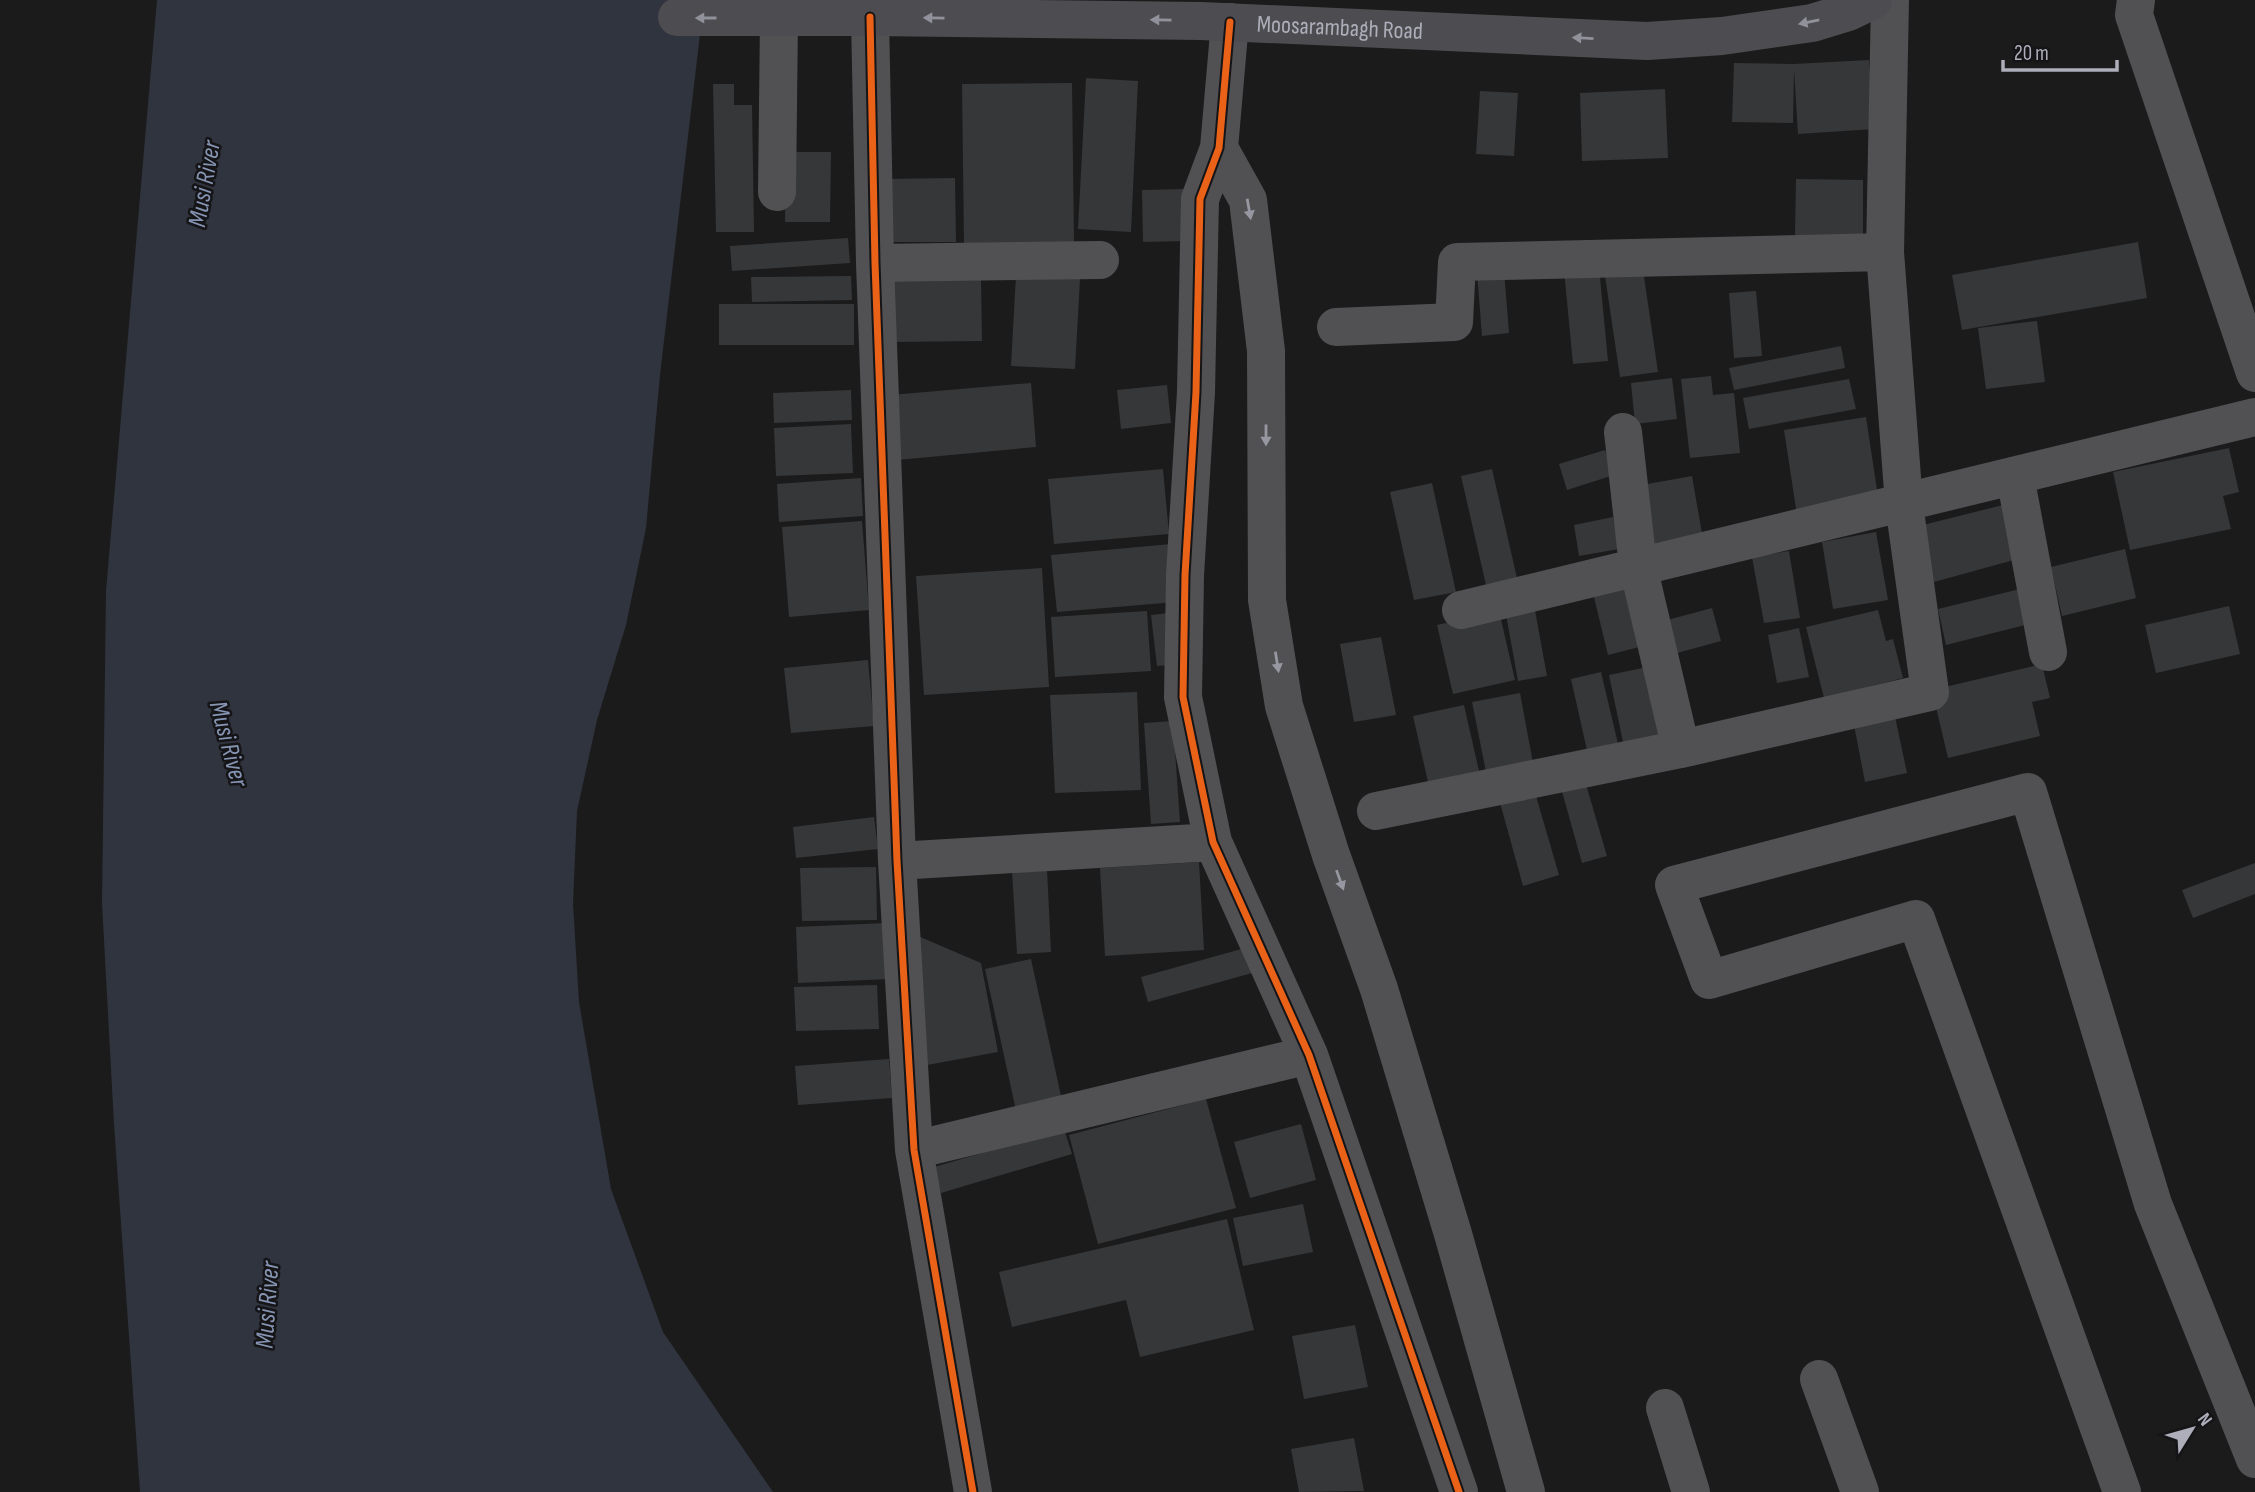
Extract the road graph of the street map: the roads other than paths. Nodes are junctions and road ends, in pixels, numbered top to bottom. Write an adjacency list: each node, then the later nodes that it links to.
1 (1873, 0): 7 (main road, Moosarambagh Road, one-way to 7)
2 (1890, 0): 10 (street)
3 (2128, 5): 14 (street)
4 (677, 17): 6 (main road, Moosarambagh Road, one-way to 4)
5 (870, 17): 6 (main road, Moosarambagh Road); 7 (main road, Moosarambagh Road, one-way to 5); 12 (street)
6 (779, 18): 9 (street)
7 (1230, 22): 8 (street)
8 (1219, 148): 24 (street); 33 (street, one-way to 33)
9 (777, 192)
10 (1885, 252): 13 (street); 18 (street)
11 (1100, 260): 12 (street)
12 (875, 263): 25 (street)
13 (1336, 327)
14 (2255, 373)
15 (2255, 417): 17 (street)
16 (1623, 432): 19 (street)
17 (2015, 476): 18 (street); 21 (street)
18 (1904, 504): 19 (street); 22 (street)
19 (1638, 566): 20 (street); 22 (street)
20 (1461, 610)
21 (2048, 652)
22 (1681, 748): 23 (street)
23 (1376, 811)
24 (1213, 842): 25 (street); 26 (street)
25 (897, 861): 27 (street)
26 (1309, 1055): 27 (street); 32 (street)
27 (914, 1150): 31 (street)
28 (1819, 1379): 35 (street)
29 (1665, 1408): 34 (street)
30 (2255, 1459): 36 (street)
31 (973, 1492)
32 (1459, 1492)
33 (1526, 1492)
34 (1692, 1492)
35 (1860, 1492)
36 (2122, 1492)

